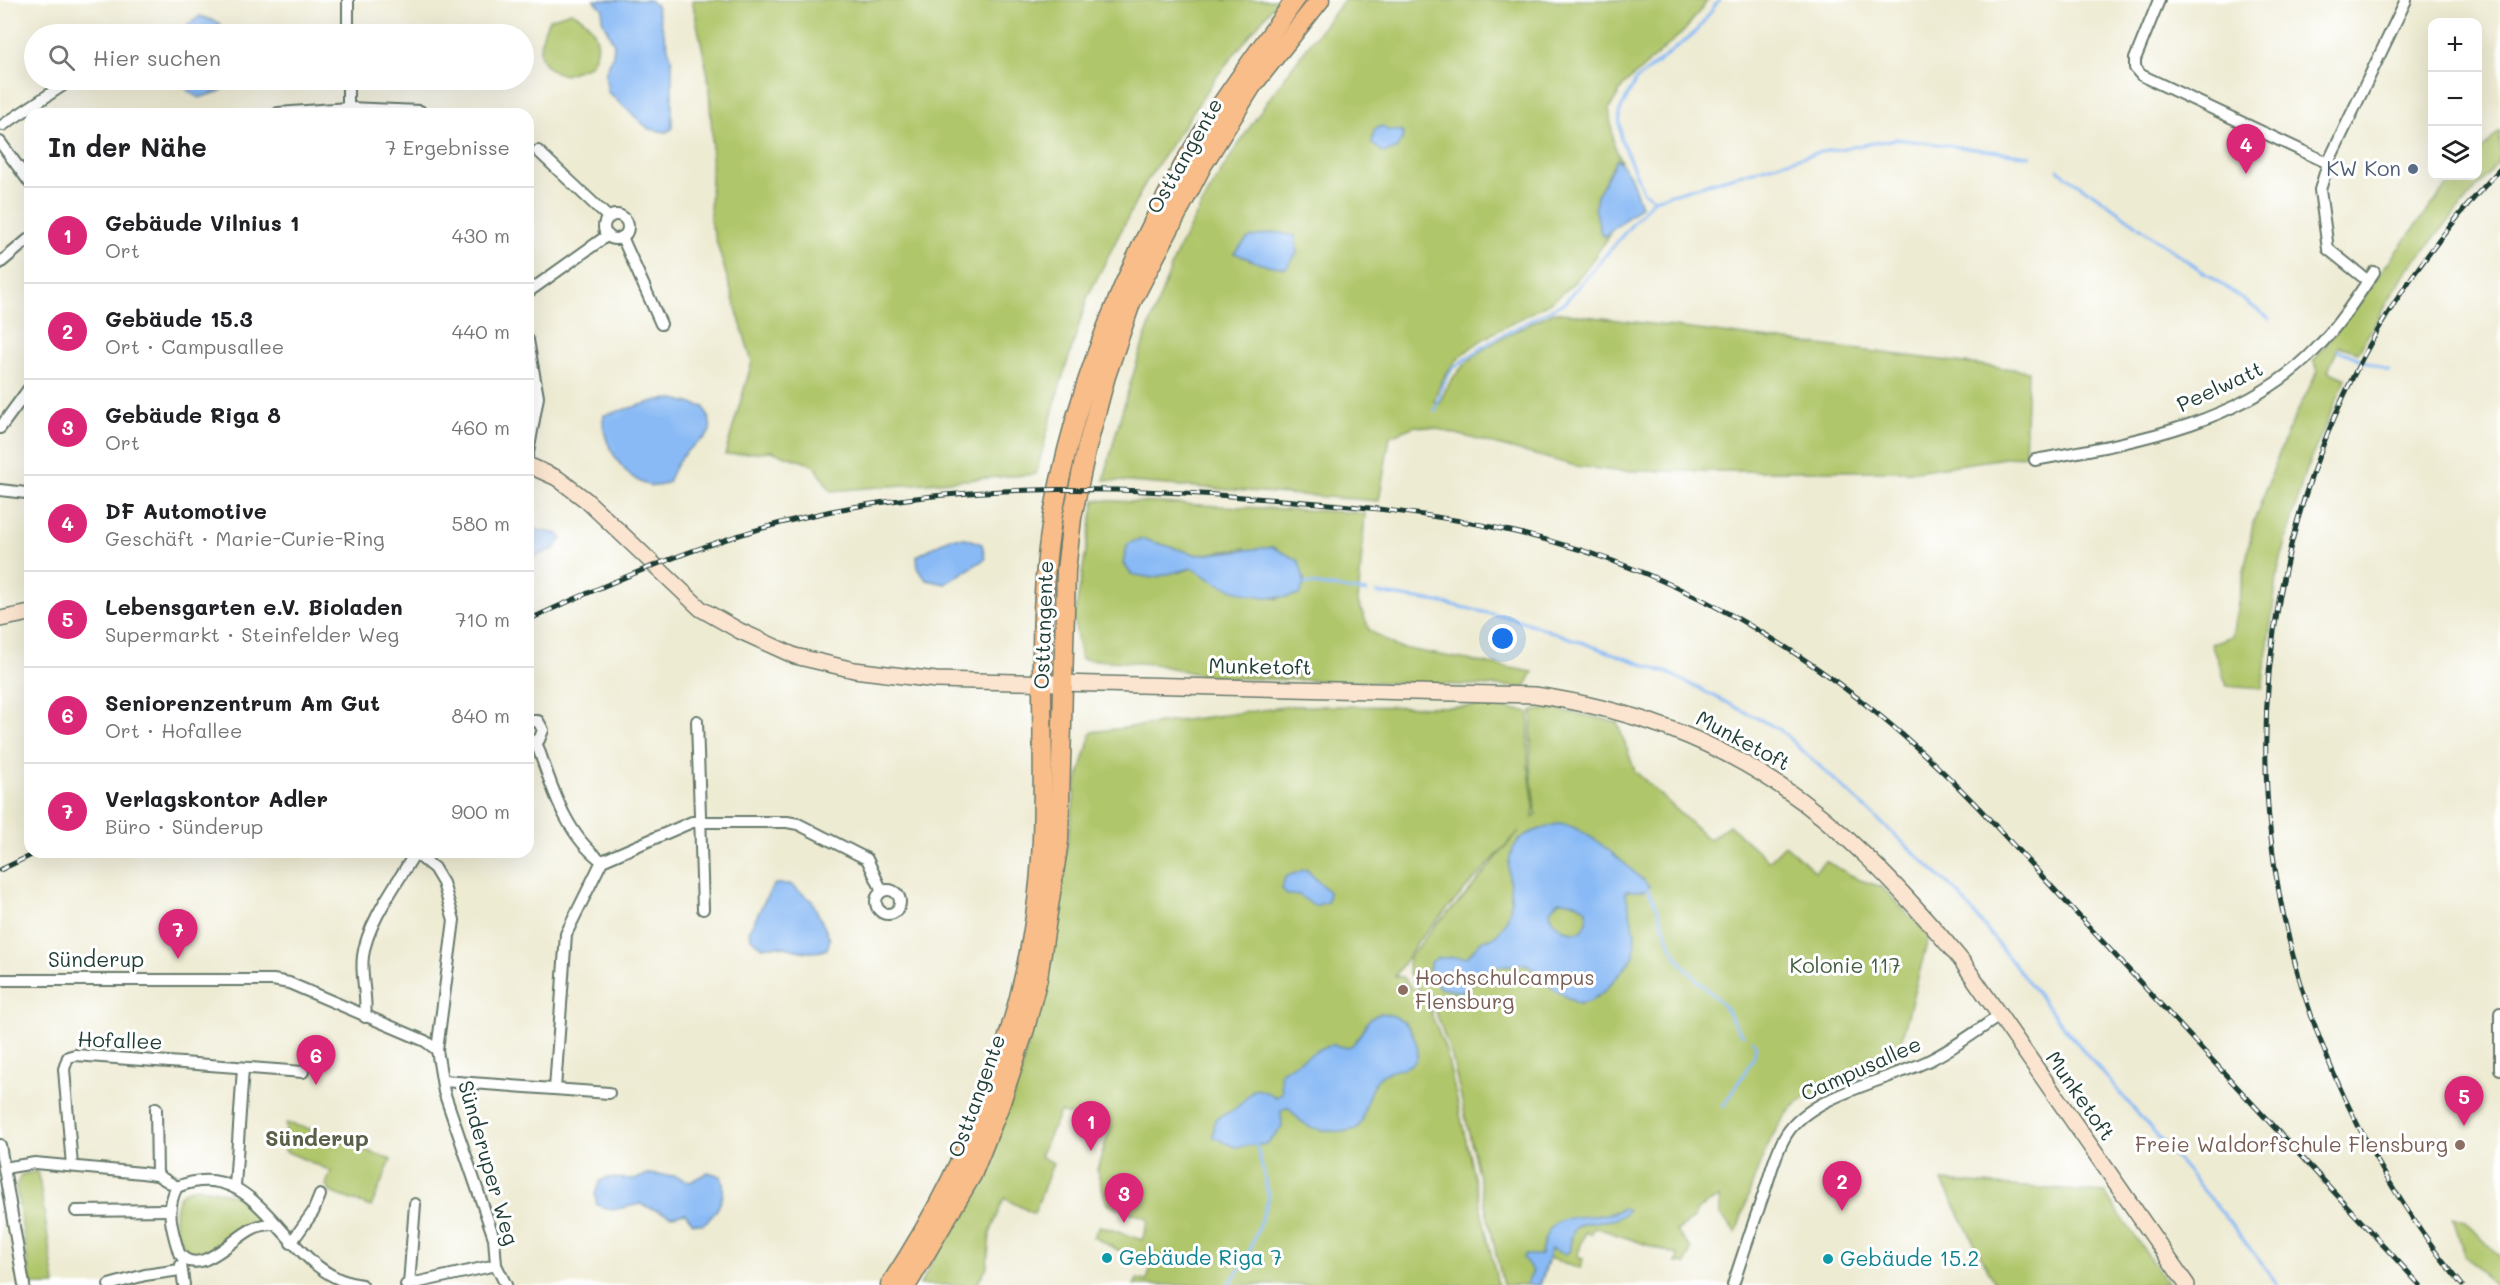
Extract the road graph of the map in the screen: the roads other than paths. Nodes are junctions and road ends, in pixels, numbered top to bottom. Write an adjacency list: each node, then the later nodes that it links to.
1 (348, 0): 6 (street)
2 (1295, 0): 34 (main road, Osttangente)
3 (1320, 0): 35 (main road, Osttangente)
4 (2159, 0): 15 (street)
5 (2406, 0): 15 (street)
6 (348, 24)
7 (55, 90): 9 (street)
8 (348, 90): 10 (street)
9 (26, 108)
10 (348, 108)
11 (24, 110): 12 (street)
12 (1, 124): 13 (street)
13 (0, 142): 16 (street)
14 (538, 151): 17 (street)
15 (2328, 163): 28 (street, Peelwatt)
16 (24, 175)
17 (609, 218): 18 (street); 19 (street)
18 (608, 235): 19 (street); 22 (street)
19 (622, 237): 23 (street)
20 (24, 243): 21 (street)
21 (0, 263)
22 (534, 288)
23 (661, 324)
24 (534, 378): 26 (street)
25 (24, 395): 27 (street)
26 (534, 416)
27 (0, 428)
28 (2035, 460)
29 (534, 468): 34 (street, Munketoft)
30 (0, 490): 31 (street)
31 (24, 493)
32 (24, 615): 33 (street)
33 (0, 620)
34 (1043, 683): 35 (street, Munketoft); 79 (main road, Osttangente)
35 (1064, 684): 49 (street, Munketoft); 80 (main road, Osttangente)
36 (534, 721): 38 (street)
37 (697, 722): 40 (street)
38 (534, 741)
39 (534, 747): 43 (street)
40 (701, 822): 43 (street); 44 (street); 45 (street)
41 (411, 858): 48 (street)
42 (422, 858): 50 (street)
43 (602, 861): 55 (street)
44 (882, 891)
45 (703, 909)
46 (0, 980): 48 (street, Sünderup)
47 (2500, 1012): 52 (street)
48 (365, 1017): 50 (street, Sünderup)
49 (1999, 1017): 81 (street, Campusallee); 82 (street, Munketoft)
50 (437, 1050): 54 (street, Sünderuper Weg)
51 (243, 1068): 53 (street, Hofallee); 59 (street, Hofallee); 62 (street)
52 (2500, 1069)
53 (303, 1072)
54 (443, 1081): 55 (street); 71 (street, Sünderuper Weg)
55 (555, 1089): 56 (street)
56 (609, 1093)
57 (156, 1108): 61 (street)
58 (0, 1145): 60 (street)
59 (72, 1166): 60 (street); 61 (street)
60 (4, 1168): 73 (street)
61 (156, 1175): 63 (street)
62 (235, 1186): 63 (street); 68 (street)
63 (177, 1187): 66 (street)
64 (320, 1195): 69 (street)
65 (415, 1204): 77 (street)
66 (169, 1210): 67 (street); 70 (street)
67 (76, 1211)
68 (275, 1224): 69 (street); 70 (street)
69 (291, 1243): 76 (street)
70 (182, 1264): 74 (street); 75 (street)
71 (496, 1265): 72 (street); 78 (street, Sünderuper Weg)
72 (434, 1283): 77 (street)
73 (24, 1285)
74 (109, 1285)
75 (184, 1285)
76 (362, 1285)
77 (407, 1285)
78 (506, 1285)
79 (890, 1285)
80 (907, 1285)
81 (1733, 1285)
82 (2187, 1285)

